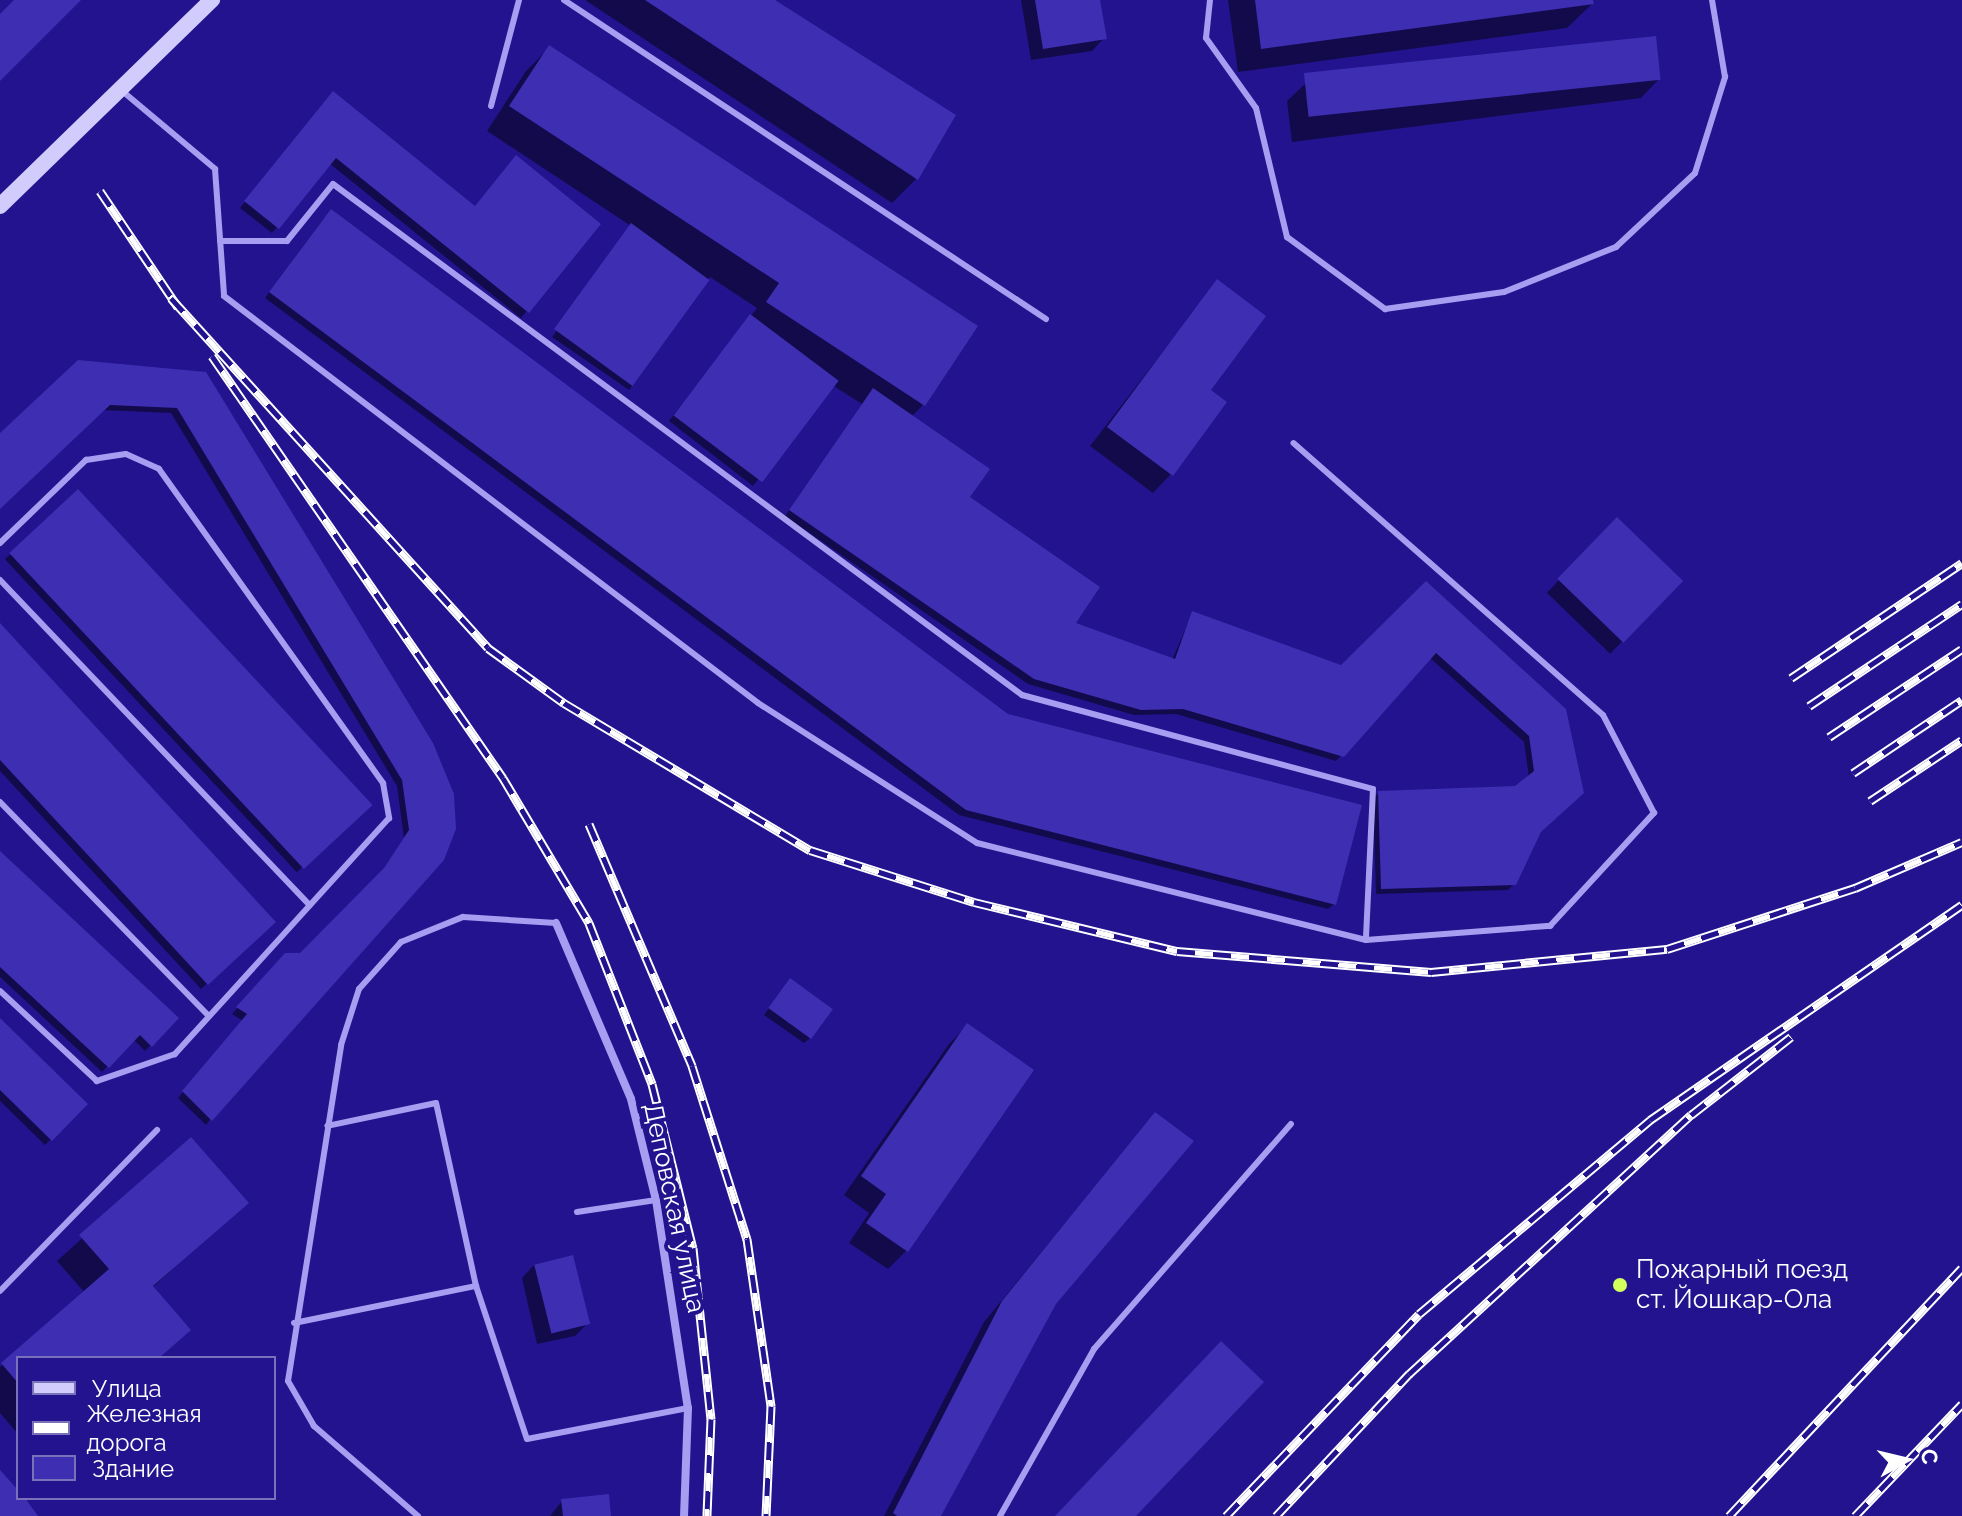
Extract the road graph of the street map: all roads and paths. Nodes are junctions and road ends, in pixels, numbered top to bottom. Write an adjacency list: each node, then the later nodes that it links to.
1 (212, 0): 6 (street)
2 (519, 0): 7 (lane)
3 (564, 0): 10 (lane)
4 (1210, 0): 5 (lane)
5 (1712, 0)
6 (121, 90): 8 (street); 9 (lane)
7 (491, 106)
8 (0, 206)
9 (220, 241): 17 (lane); 17 (lane)
10 (1046, 319)
11 (1293, 443): 17 (lane)
12 (0, 543): 15 (lane)
13 (0, 580): 15 (lane)
14 (0, 802): 19 (lane)
15 (310, 905): 19 (lane)
16 (556, 923): 21 (lane); 23 (street, Деповская улица)
17 (1366, 940)
18 (0, 991): 19 (lane)
19 (209, 1016)
20 (1291, 1124): 31 (lane)
21 (327, 1126): 25 (lane); 27 (lane)
22 (157, 1130): 26 (lane)
23 (656, 1200): 24 (lane); 28 (street, Деповская улица)
24 (577, 1212)
25 (476, 1286): 27 (lane); 28 (lane)
26 (0, 1291)
27 (294, 1323): 29 (lane)
28 (688, 1408): 30 (street, Деповская улица)
29 (418, 1516)
30 (684, 1516)
31 (1000, 1516)

